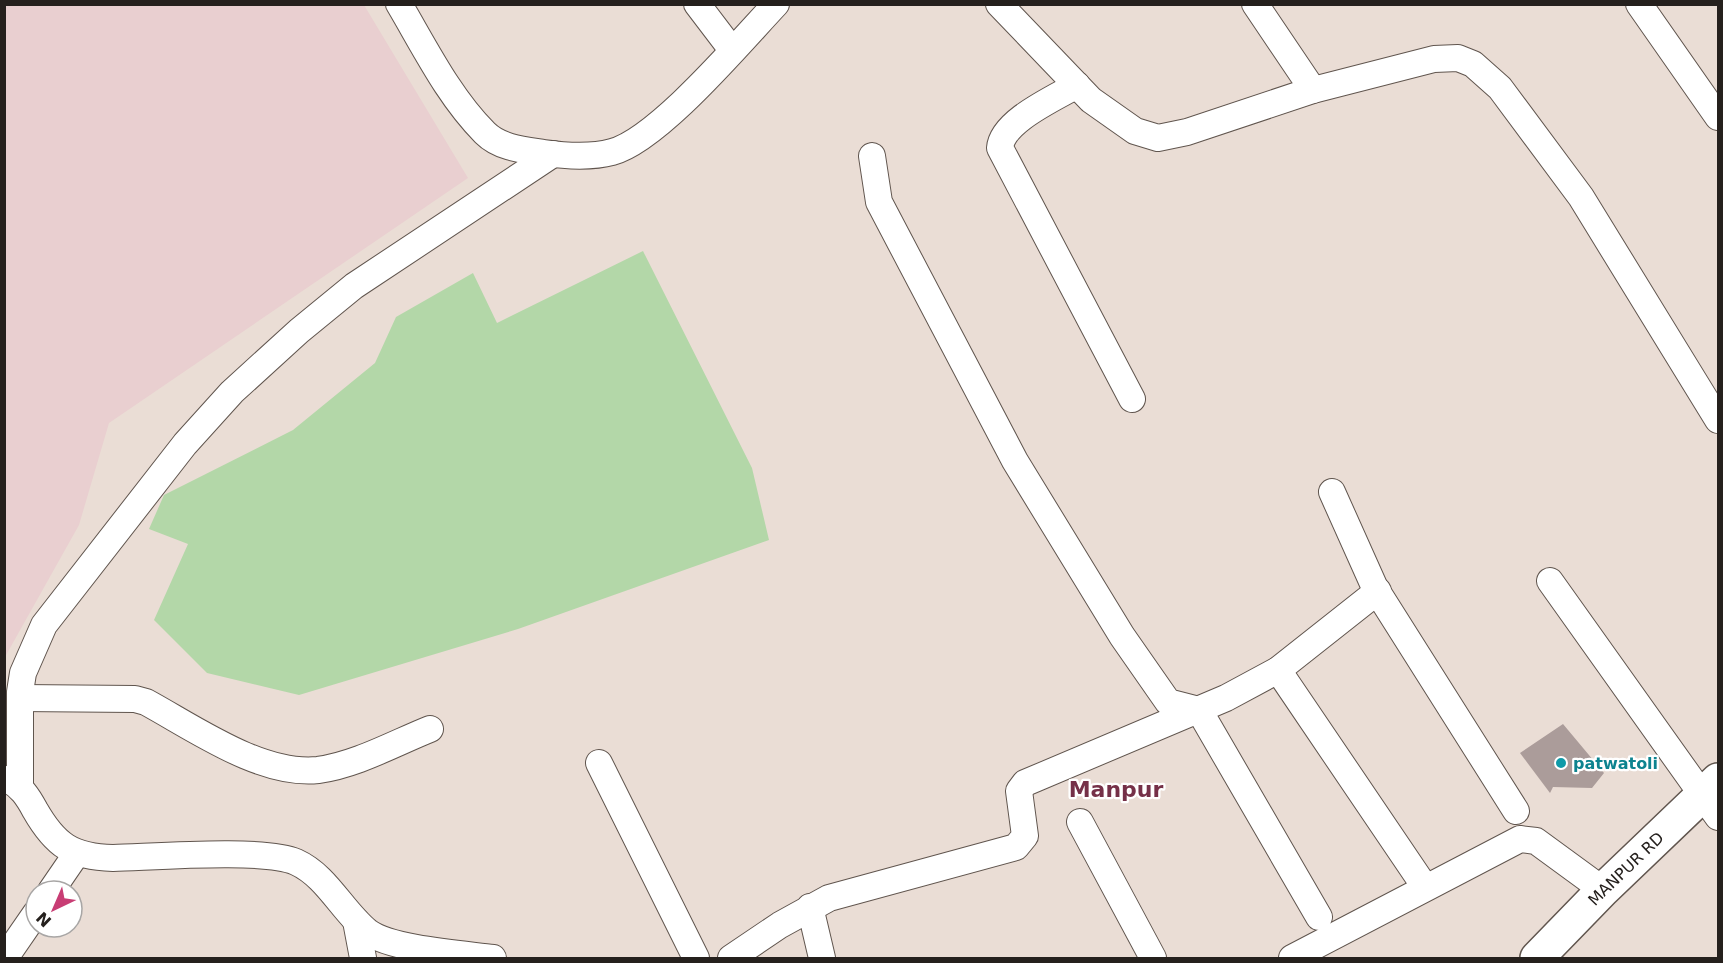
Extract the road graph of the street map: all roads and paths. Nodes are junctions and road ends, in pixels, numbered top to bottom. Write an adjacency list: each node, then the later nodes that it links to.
1 (399, 4): 11 (street)
2 (697, 4): 7 (street)
3 (776, 4): 7 (street)
4 (999, 4): 9 (street)
5 (1255, 4): 8 (street)
6 (1639, 4): 10 (street)
7 (732, 50): 11 (street)
8 (1313, 90): 9 (street); 14 (street)
9 (1084, 92): 13 (street)
10 (1719, 117)
11 (552, 154): 19 (street)
12 (872, 156): 20 (street)
13 (1132, 399)
14 (1719, 420)
15 (1332, 492): 17 (street)
16 (1550, 581): 24 (street)
17 (1378, 591): 18 (street); 25 (street)
18 (1278, 670): 20 (street); 29 (street)
19 (21, 698): 21 (street); 23 (street)
20 (1199, 710): 31 (street); 32 (street)
21 (430, 729)
22 (599, 763): 38 (street)
23 (12, 782): 27 (street)
24 (1713, 798): 30 (main road, MANPUR RD)
25 (1516, 811)
26 (1080, 822): 41 (street)
27 (77, 853): 28 (street); 33 (street)
28 (59, 879)
29 (1425, 887): 30 (street); 42 (street)
30 (1603, 890): 43 (main road, MANPUR RD)
31 (810, 907): 39 (street); 40 (street)
32 (1319, 917)
33 (356, 921): 36 (street); 37 (street)
34 (24, 930): 35 (street)
35 (5, 958)
36 (363, 958)
37 (493, 958)
38 (696, 958)
39 (731, 958)
40 (822, 958)
41 (1153, 958)
42 (1292, 958)
43 (1537, 958)

